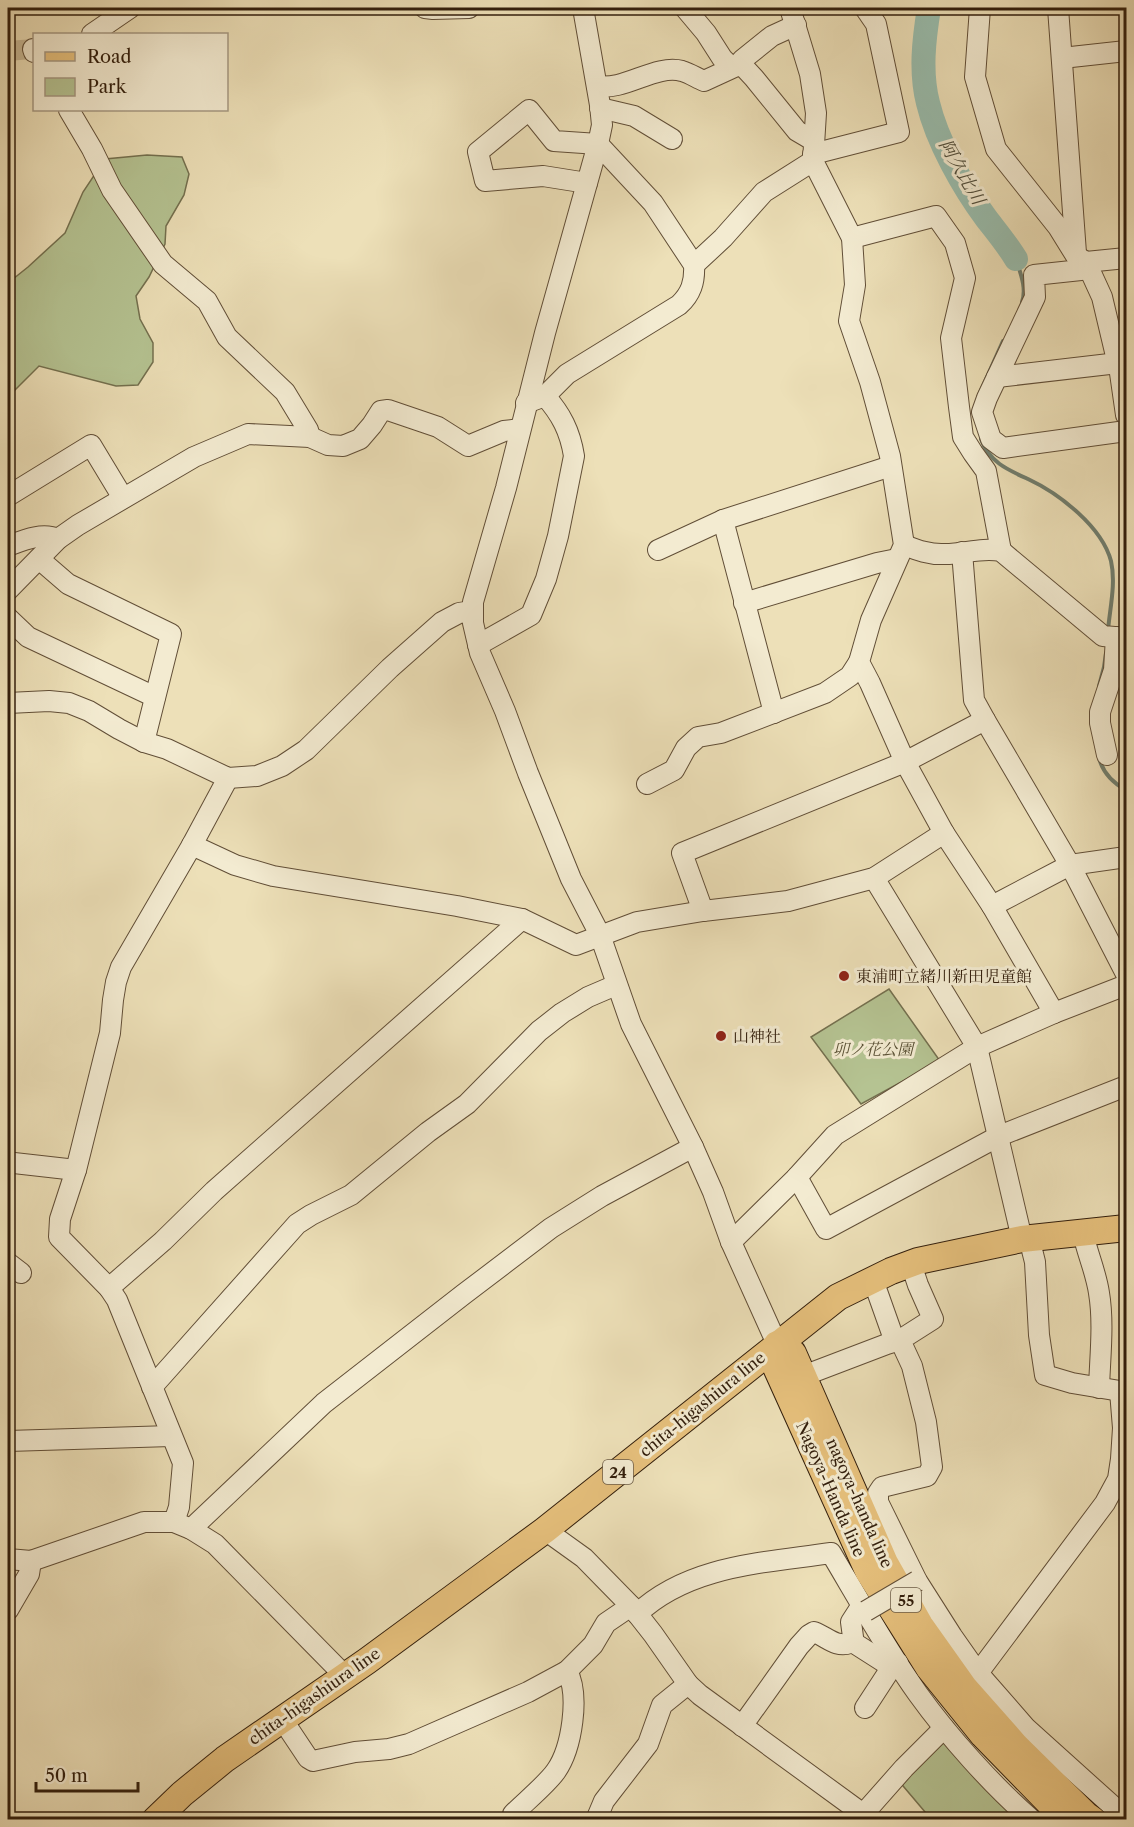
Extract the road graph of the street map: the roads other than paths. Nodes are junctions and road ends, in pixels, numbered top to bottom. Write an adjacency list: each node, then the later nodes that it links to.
1 (130, 8): 10 (street)
2 (425, 8): 3 (street)
3 (469, 8)
4 (583, 8): 14 (street)
5 (685, 8): 13 (street)
6 (866, 8): 19 (street)
7 (980, 8): 23 (street)
8 (1058, 8): 12 (street)
9 (793, 16): 13 (street); 19 (street)
10 (93, 33)
11 (1126, 51): 12 (street)
12 (1062, 58): 23 (street)
13 (734, 67): 14 (street); 19 (street)
14 (597, 86): 15 (street)
15 (600, 108): 17 (street); 18 (street)
16 (70, 111): 32 (street)
17 (672, 139)
18 (598, 144): 20 (street); 20 (street); 24 (street)
19 (813, 152): 21 (street); 24 (street)
20 (587, 183): 28 (street)
21 (852, 238): 33 (street); 40 (street)
22 (1126, 258): 23 (street)
23 (1081, 259): 25 (street); 26 (street)
24 (694, 265): 27 (street)
25 (1118, 363): 26 (street); 29 (street)
26 (997, 377): 31 (street)
27 (545, 396): 28 (street); 49 (street)
28 (526, 403): 30 (street)
29 (1126, 415)
30 (520, 429): 32 (street); 46 (street)
31 (1126, 431)
32 (310, 437): 35 (street)
33 (891, 466): 36 (street); 41 (street)
34 (8, 496): 35 (street)
35 (123, 498): 37 (street)
36 (723, 520): 39 (street); 45 (street)
37 (58, 539): 38 (street); 43 (street)
38 (8, 546)
39 (658, 550)
40 (1001, 551): 42 (street); 48 (street)
41 (901, 552): 42 (street); 45 (street); 50 (street)
42 (962, 552): 54 (street)
43 (39, 559): 44 (street); 51 (street)
44 (8, 590)
45 (744, 603): 53 (street)
46 (472, 611): 49 (street); 58 (street)
47 (8, 618): 51 (street)
48 (1115, 637): 56 (street)
49 (478, 645): 68 (street)
50 (859, 662): 53 (street); 57 (street)
51 (155, 697): 55 (street)
52 (8, 703): 55 (street)
53 (774, 713): 59 (street)
54 (985, 720): 57 (street); 63 (street)
55 (144, 742): 58 (street)
56 (1107, 755)
57 (905, 762): 60 (street); 66 (street)
58 (228, 778): 61 (street)
59 (647, 784)
60 (944, 832): 64 (street); 65 (street)
61 (192, 845): 67 (street); 78 (street)
62 (1126, 857): 63 (street)
63 (1070, 865): 65 (street); 69 (street)
64 (874, 878): 66 (street); 73 (street)
65 (992, 906): 72 (street)
66 (703, 911): 68 (street)
67 (522, 919): 68 (street); 86 (street)
68 (600, 935): 70 (street)
69 (1126, 974)
70 (616, 985): 76 (street); 90 (street)
71 (1126, 985): 72 (street)
72 (1054, 1013): 73 (street)
73 (977, 1047): 75 (street); 79 (street)
74 (1126, 1086): 75 (street)
75 (999, 1136): 79 (street); 82 (street)
76 (693, 1147): 83 (street); 95 (street)
77 (8, 1164): 78 (street)
78 (76, 1170): 86 (street)
79 (797, 1177): 83 (street)
80 (1126, 1228): 81 (main road, chita-higashiura line / 24)
81 (1083, 1233): 82 (main road, chita-higashiura line / 24); 91 (street)
82 (1026, 1238): 84 (main road, chita-higashiura line / 24); 91 (street)
83 (731, 1242): 88 (street)
84 (910, 1264): 85 (main road, chita-higashiura line / 24); 87 (street)
85 (873, 1280): 87 (street); 88 (main road, chita-higashiura line / 24)
86 (109, 1288): 90 (street)
87 (898, 1341): 89 (street); 99 (street)
88 (777, 1344): 89 (main road, nagoya-handa line / 55); 96 (main road, chita-higashiura line / 24); 119 (main road, Nagoya-Handa line / 55)
89 (803, 1376): 120 (main road, nagoya-handa line / 55)
90 (152, 1387): 93 (street)
91 (1099, 1388): 92 (street)
92 (1123, 1391): 106 (street)
93 (171, 1436): 94 (street); 95 (street)
94 (8, 1441)
95 (182, 1525): 98 (street); 107 (street)
96 (545, 1530): 102 (street); 107 (main road, chita-higashiura line / 24)
97 (8, 1559): 98 (street)
98 (32, 1561): 101 (street)
99 (917, 1581): 100 (street, bridge); 106 (street)
100 (864, 1608): 102 (street); 103 (street); 104 (street)
101 (8, 1610)
102 (634, 1610): 105 (street); 108 (street)
103 (851, 1641): 104 (street); 111 (street)
104 (896, 1664): 109 (street); 112 (street)
105 (567, 1671): 110 (street); 116 (street)
106 (978, 1673): 114 (street)
107 (344, 1675): 110 (main road, chita-higashiura line / 24)
108 (688, 1684): 111 (street); 117 (street)
109 (865, 1708)
110 (282, 1719): 115 (main road, chita-higashiura line / 24)
111 (742, 1726): 113 (street)
112 (944, 1728): 113 (street); 118 (street)
113 (860, 1817)
114 (1126, 1818)
115 (154, 1820)
116 (519, 1820)
117 (596, 1820)
118 (1032, 1820)
119 (1066, 1820)
120 (1093, 1820)

